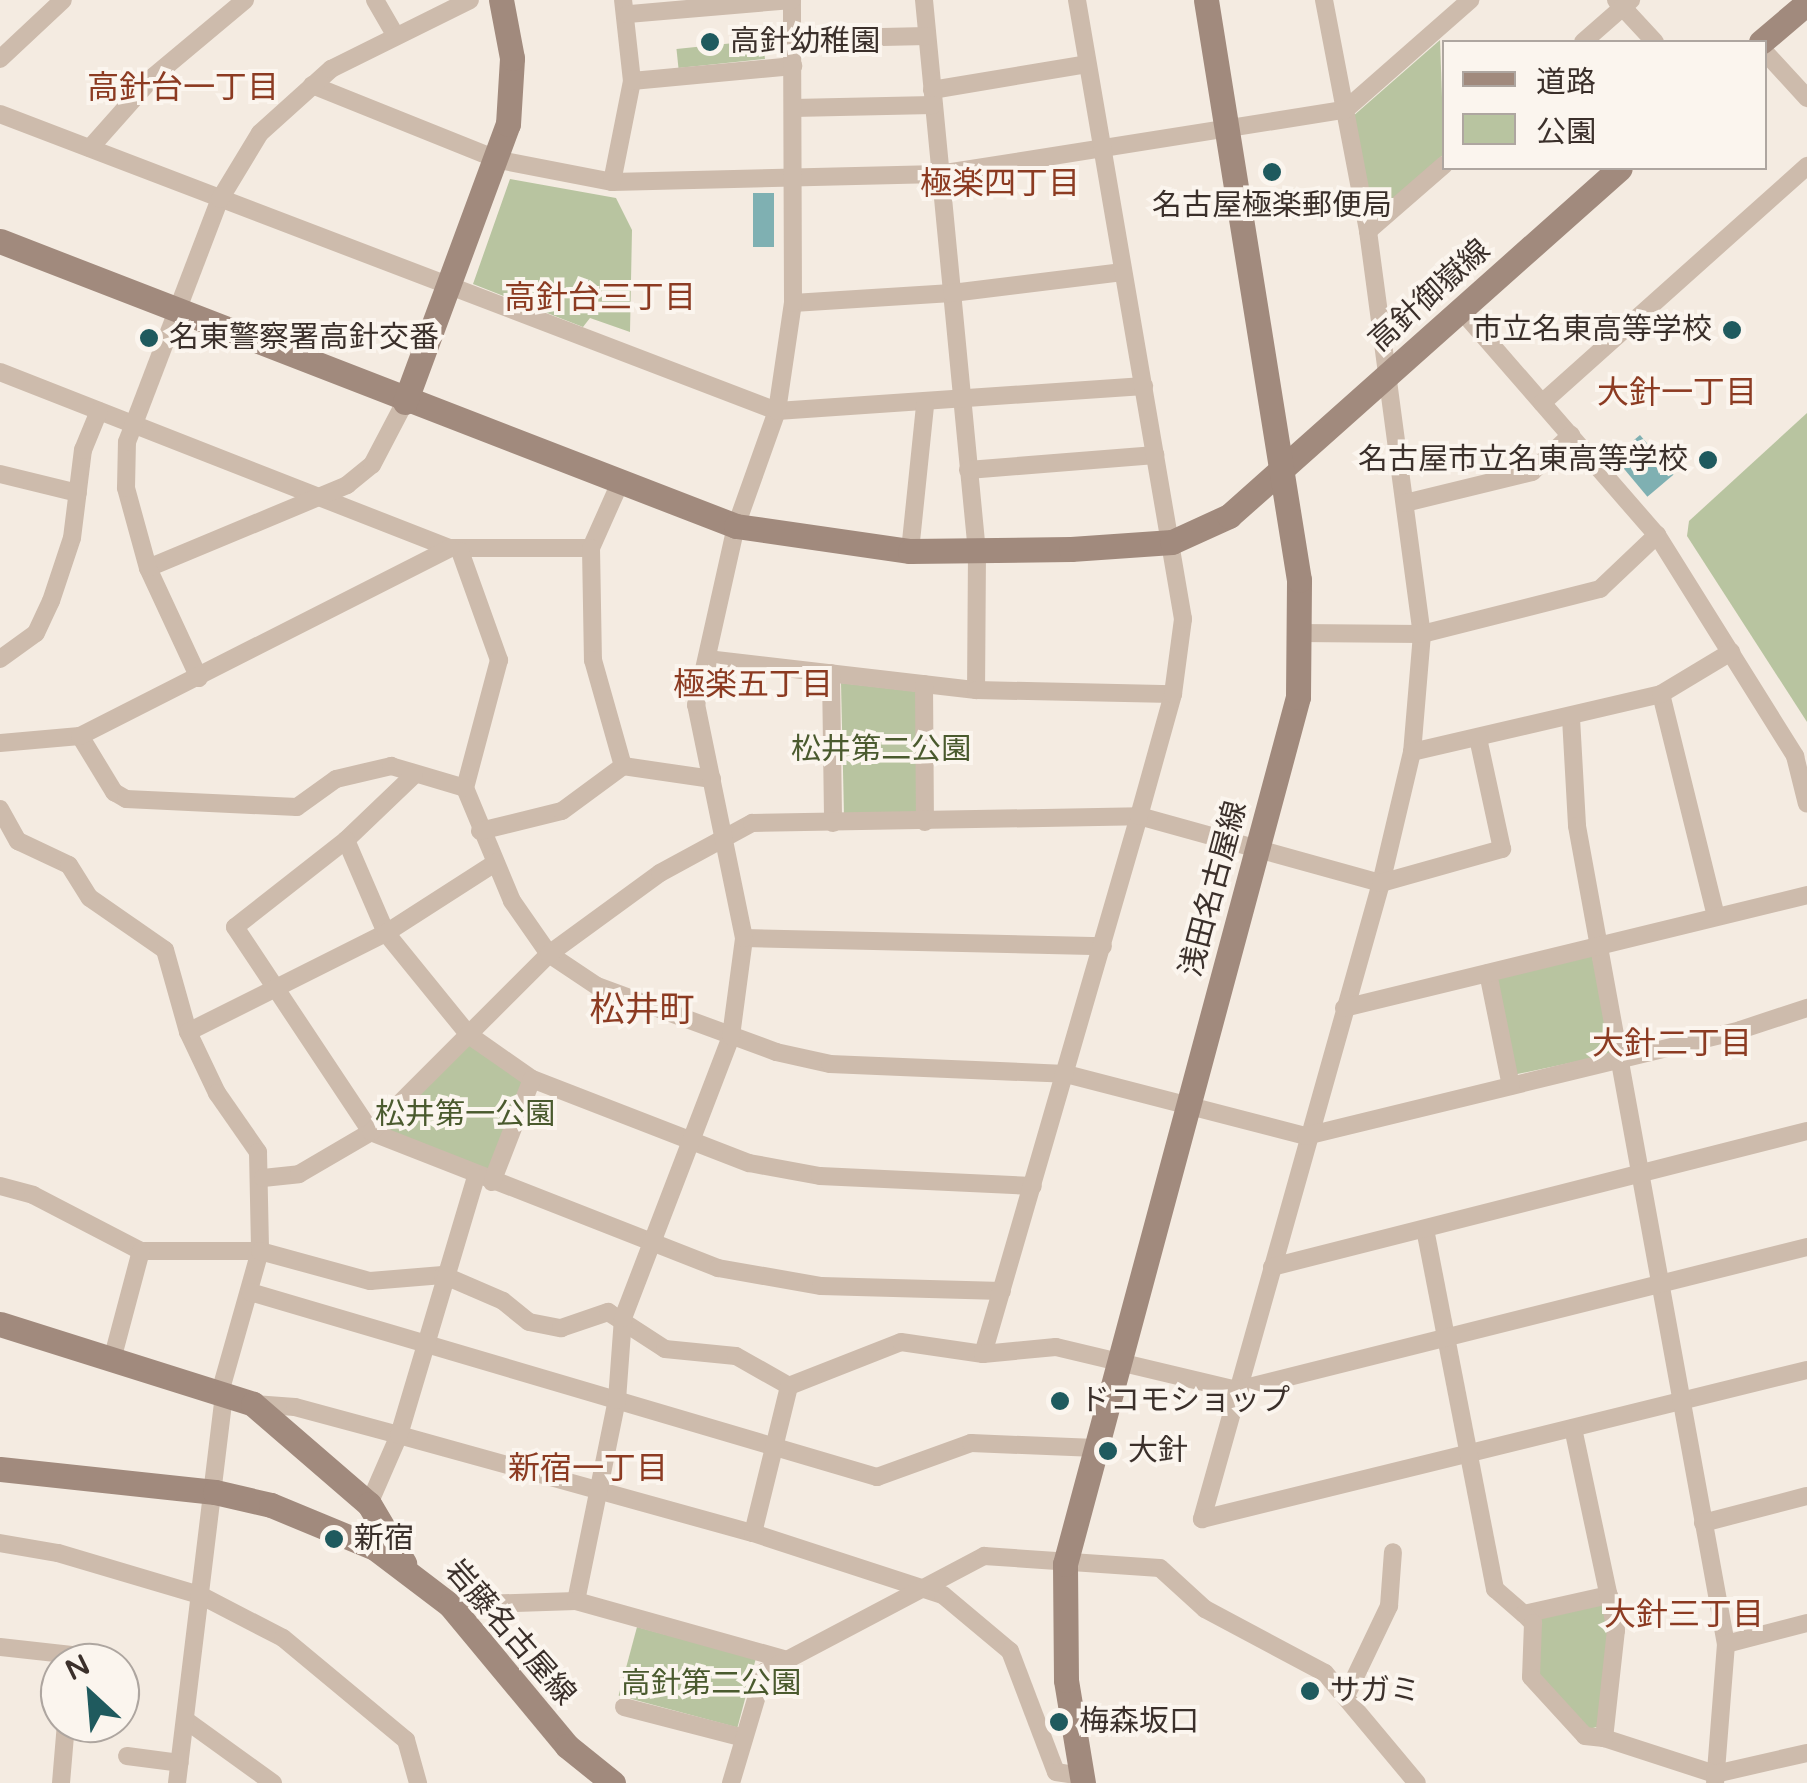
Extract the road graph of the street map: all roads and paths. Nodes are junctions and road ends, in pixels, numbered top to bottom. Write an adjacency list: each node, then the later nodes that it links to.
1 (63, 0): 24 (street)
2 (245, 0): 35 (street)
3 (375, 0): 16 (street)
4 (470, 0): 16 (street)
5 (501, 0): 37 (street)
6 (792, 0): 14 (street); 18 (street)
7 (924, 0): 17 (street)
8 (1077, 0): 25 (street)
9 (1206, 0): 34 (street, 浅田名古屋線)
10 (1324, 0): 32 (street)
11 (1470, 0): 15 (street)
12 (1623, 2): 20 (street); 21 (street)
13 (1807, 2): 22 (street)
14 (626, 7): 27 (street)
15 (1442, 27): 19 (street); 32 (street)
16 (396, 34): 28 (street)
17 (927, 36): 18 (street); 29 (street)
18 (793, 39): 26 (street)
19 (1454, 40)
20 (1585, 40)
21 (1653, 40)
22 (1763, 40)
23 (1767, 55): 30 (street)
24 (0, 59)
25 (1087, 64): 29 (street); 36 (street)
26 (793, 66): 27 (street); 31 (street)
27 (632, 80): 43 (street)
28 (312, 85): 37 (street); 44 (street)
29 (932, 98): 31 (street); 41 (street)
30 (1807, 98)
31 (792, 108): 42 (street)
32 (1345, 110): 34 (street); 45 (street)
33 (0, 114): 35 (street)
34 (1225, 131): 36 (street); 66 (street, 浅田名古屋線)
35 (90, 148): 44 (street)
36 (1106, 152): 41 (street); 47 (street)
37 (499, 160): 43 (street); 48 (street)
38 (1442, 166): 45 (street)
39 (1807, 166): 58 (street)
40 (1618, 170): 51 (street, 高針御嶽線)
41 (939, 174): 42 (street); 49 (street)
42 (792, 178): 43 (street); 50 (street)
43 (612, 182)
44 (220, 199): 48 (street); 52 (street)
45 (1368, 231): 54 (street)
46 (0, 241): 52 (street)
47 (1123, 272): 49 (street); 55 (street)
48 (448, 289): 56 (street); 61 (street)
49 (952, 293): 50 (street); 57 (street)
50 (793, 302): 61 (street)
51 (1462, 311): 54 (street, 高針御嶽線); 58 (street)
52 (178, 312): 56 (street); 62 (street)
53 (0, 372): 60 (street)
54 (1388, 378): 66 (street, 高針御嶽線); 71 (street)
55 (1144, 386): 57 (street); 64 (street)
56 (405, 402): 68 (street); 70 (street)
57 (963, 402): 59 (street); 65 (street)
58 (1542, 403): 63 (street)
59 (924, 405): 61 (street); 77 (street)
60 (99, 411): 62 (street); 69 (street)
61 (777, 411): 72 (street)
62 (132, 424): 70 (street); 79 (street)
63 (1572, 436): 71 (street); 73 (street)
64 (1155, 455): 65 (street); 74 (street)
65 (968, 470): 78 (street)
66 (1284, 471): 74 (street, 高針御嶽線); 80 (street, 浅田名古屋線)
67 (0, 474): 69 (street)
68 (619, 485): 72 (street); 75 (street)
69 (78, 492): 83 (street)
70 (321, 495): 76 (street); 79 (street)
71 (1405, 503): 81 (street)
72 (736, 526): 77 (street); 84 (street)
73 (1657, 535): 81 (street); 82 (street)
74 (1172, 542): 78 (street); 89 (street)
75 (591, 548): 76 (street); 96 (street)
76 (455, 549): 86 (street); 99 (street)
77 (910, 551): 78 (street)
78 (977, 552): 88 (street)
79 (148, 568): 86 (street)
80 (1298, 634): 81 (street); 108 (street, 浅田名古屋線)
81 (1422, 634): 95 (street)
82 (1732, 652): 90 (street); 100 (street)
83 (0, 658)
84 (707, 659): 85 (street); 98 (street)
85 (831, 673): 87 (street); 104 (street)
86 (199, 678): 92 (street)
87 (924, 684): 88 (street); 103 (street)
88 (976, 690): 89 (street)
89 (1173, 694): 102 (street)
90 (1661, 694): 91 (street); 112 (street)
91 (1571, 718): 93 (street); 116 (street)
92 (80, 736): 94 (street); 97 (street)
93 (1478, 738): 95 (street); 110 (street)
94 (0, 743)
95 (1412, 752): 110 (street)
96 (623, 766): 98 (street); 105 (street)
97 (414, 775): 99 (street); 107 (street)
98 (712, 779): 106 (street)
99 (465, 788): 105 (street)
100 (1807, 804)
101 (0, 809): 122 (street)
102 (1140, 816): 103 (street); 108 (street); 115 (street)
103 (926, 822): 104 (street)
104 (833, 823): 106 (street)
105 (480, 832): 109 (street)
106 (725, 838): 114 (street); 117 (street)
107 (346, 840): 113 (street); 119 (street)
108 (1261, 846): 110 (street); 129 (street, 浅田名古屋線)
109 (495, 863): 113 (street); 117 (street)
110 (1382, 883): 120 (street)
111 (1807, 895): 112 (street)
112 (1716, 916): 116 (street)
113 (386, 934): 119 (street); 123 (street)
114 (744, 938): 115 (street); 124 (street)
115 (1102, 946): 126 (street)
116 (1598, 946): 118 (street); 125 (street)
117 (549, 954): 123 (street); 124 (street)
118 (1488, 973): 120 (street); 128 (street)
119 (276, 993): 122 (street); 131 (street)
120 (1344, 1008): 132 (street)
121 (1807, 1008): 125 (street)
122 (188, 1032): 135 (street)
123 (469, 1035): 127 (street); 131 (street)
124 (732, 1036): 126 (street); 133 (street)
125 (1618, 1060): 128 (street); 134 (street)
126 (1066, 1074): 129 (street); 138 (street)
127 (532, 1079): 133 (street); 136 (street)
128 (1511, 1086): 132 (street)
129 (1187, 1106): 132 (street); 155 (street, 浅田名古屋線)
130 (1807, 1131): 134 (street)
131 (371, 1132): 135 (street); 136 (street)
132 (1306, 1136): 144 (street)
133 (693, 1142): 138 (street); 140 (street)
134 (1638, 1175): 139 (street); 146 (street)
135 (263, 1178): 143 (street)
136 (484, 1180): 140 (street); 145 (street)
137 (0, 1186): 142 (street)
138 (1033, 1186): 148 (street)
139 (1424, 1229): 144 (street); 151 (street)
140 (654, 1242): 148 (street); 149 (street)
141 (1807, 1247): 146 (street)
142 (141, 1251): 143 (street); 154 (street)
143 (260, 1251): 145 (street); 147 (street)
144 (1272, 1268): 158 (street)
145 (443, 1275): 149 (street); 152 (street)
146 (1659, 1284): 151 (street); 161 (street)
147 (250, 1292): 152 (street); 159 (street)
148 (1002, 1292): 153 (street)
149 (623, 1318): 157 (street); 160 (street)
150 (0, 1324): 154 (street)
151 (1448, 1337): 158 (street); 167 (street)
152 (424, 1344): 160 (street); 164 (street)
153 (983, 1354): 155 (street); 157 (street)
154 (112, 1356): 159 (street)
155 (1120, 1364): 158 (street); 166 (street, 浅田名古屋線)
156 (1807, 1370): 161 (street)
157 (789, 1386): 165 (street)
158 (1237, 1390): 167 (street)
159 (222, 1393): 162 (street); 169 (street)
160 (618, 1400): 165 (street); 170 (street)
161 (1681, 1402): 163 (street); 173 (street)
162 (254, 1404): 164 (street); 172 (street)
163 (1573, 1428): 167 (street); 181 (street)
164 (399, 1435): 170 (street); 172 (street)
165 (774, 1442): 166 (street); 174 (street)
166 (1096, 1448): 177 (street, 浅田名古屋線)
167 (1469, 1454): 184 (street)
168 (0, 1469): 169 (street, 岩藤名古屋線)
169 (215, 1492): 178 (street, 岩藤名古屋線); 180 (street)
170 (602, 1494): 174 (street); 182 (street)
171 (1807, 1496): 173 (street)
172 (369, 1504): 178 (street)
173 (1703, 1523): 186 (street)
174 (752, 1534): 179 (street)
175 (0, 1543): 180 (street)
176 (1393, 1552): 190 (street)
177 (1066, 1564): 179 (street); 190 (street); 200 (street, 浅田名古屋線)
178 (406, 1568): 183 (street, 岩藤名古屋線)
179 (928, 1591): 189 (street); 200 (street)
180 (200, 1595): 192 (street); 204 (street)
181 (1608, 1595): 184 (street); 194 (street)
182 (576, 1601): 183 (street); 189 (street)
183 (450, 1605): 205 (street, 岩藤名古屋線)
184 (1524, 1614): 194 (street)
185 (1807, 1623): 186 (street)
186 (1726, 1644): 199 (street)
187 (0, 1648): 188 (street)
188 (40, 1651)
189 (787, 1660): 193 (street)
190 (1348, 1694): 207 (street)
191 (624, 1706): 193 (street)
192 (187, 1721): 198 (street); 203 (street)
193 (744, 1738): 206 (street)
194 (1604, 1738): 199 (street)
195 (64, 1743): 201 (street)
196 (1807, 1753): 199 (street)
197 (127, 1756): 198 (street)
198 (180, 1763): 202 (street)
199 (1715, 1778)
200 (1082, 1780)
201 (61, 1783)
202 (176, 1783)
203 (273, 1783)
204 (418, 1783)
205 (613, 1783)
206 (731, 1783)
207 (1417, 1783)

